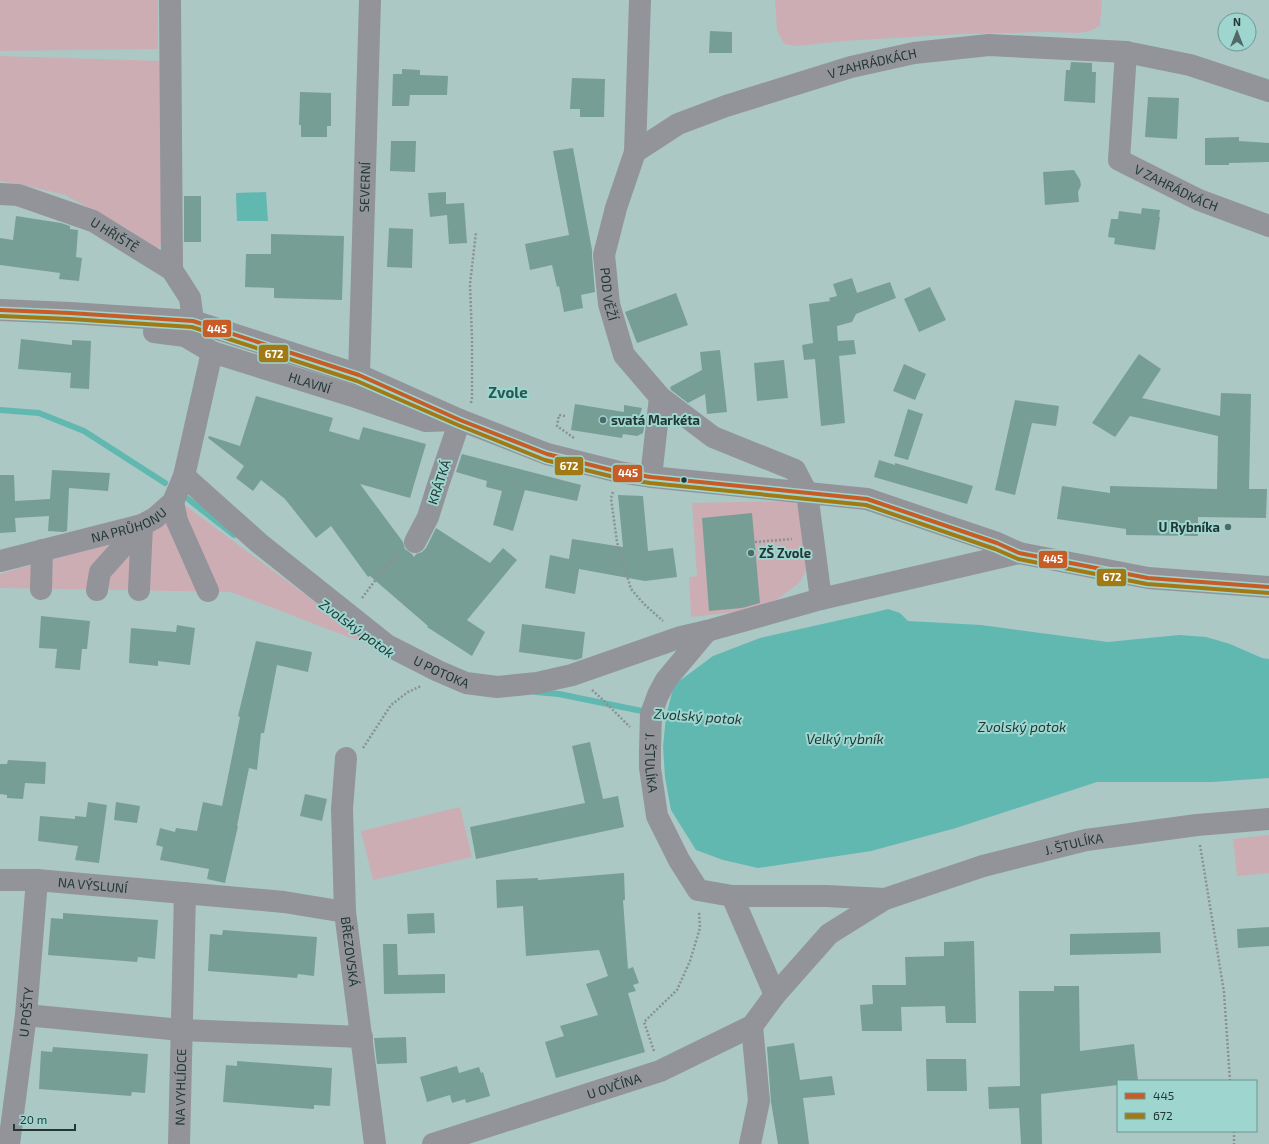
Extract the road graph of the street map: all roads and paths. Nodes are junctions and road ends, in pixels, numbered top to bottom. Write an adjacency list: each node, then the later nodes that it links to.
1 (170, 0): 10 (street)
2 (370, 0): 15 (street, SEVERNÍ)
3 (640, 0): 6 (street, POD VĚŽÍ)
4 (1126, 52): 5 (street, V ZAHRÁDKÁCH); 6 (street, V ZAHRÁDKÁCH); 8 (street, V ZAHRÁDKÁCH)
5 (1269, 91)
6 (635, 152): 16 (street, POD VĚŽÍ)
7 (0, 194): 10 (street, U HŘIŠTĚ)
8 (1269, 226)
9 (476, 232): 19 (path)
10 (172, 270): 13 (street, U HŘIŠTĚ)
11 (0, 310): 12 (street, HLAVNÍ)
12 (70, 313): 13 (street, HLAVNÍ); 14 (street, HLAVNÍ)
13 (193, 321): 15 (street, HLAVNÍ)
14 (212, 352): 19 (street, HLAVNÍ); 21 (street, NA PRŮHONU)
15 (359, 375): 19 (street, HLAVNÍ)
16 (660, 397): 22 (street); 23 (street, POD VĚŽÍ)
17 (559, 415): 18 (path)
18 (565, 416)
19 (463, 422): 20 (street, HLAVNÍ); 27 (street, KRÁTKÁ)
20 (618, 472): 22 (street, HLAVNÍ); 40 (path)
21 (184, 476): 24 (street, NA PRŮHONU); 38 (street, U POTOKA)
22 (651, 477): 23 (street, HLAVNÍ)
23 (807, 493): 26 (street); 30 (street)
24 (173, 502): 25 (street, NA PRŮHONU); 36 (street)
25 (142, 525): 29 (street, NA PRŮHONU); 34 (street); 35 (street)
26 (813, 537): 28 (path); 37 (street)
27 (415, 542): 38 (path)
28 (755, 542)
29 (42, 550): 31 (street, NA PRŮHONU); 33 (street)
30 (1019, 553): 32 (street); 37 (street)
31 (0, 561)
32 (1269, 587)
33 (41, 589)
34 (97, 590)
35 (139, 590)
36 (208, 591)
37 (821, 599): 39 (street)
38 (349, 615): 41 (street, U POTOKA)
39 (708, 631): 40 (street, U POTOKA); 43 (street, J. ŠTULÍKA)
40 (681, 637): 41 (street, U POTOKA)
41 (572, 675): 43 (path)
42 (427, 684): 44 (path)
43 (650, 750): 49 (street, J. ŠTULÍKA)
44 (346, 758): 53 (street, BŘEZOVSKÁ)
45 (1269, 819): 46 (street, J. ŠTULÍKA)
46 (1197, 825): 52 (street, J. ŠTULÍKA); 60 (path)
47 (0, 880): 48 (street, NA VÝSLUNÍ)
48 (37, 880): 50 (street, NA VÝSLUNÍ); 55 (street, U POŠTY)
49 (698, 890): 51 (street, J. ŠTULÍKA); 59 (path)
50 (185, 893): 53 (street, NA VÝSLUNÍ); 57 (street)
51 (732, 896): 52 (street, J. ŠTULÍKA); 54 (street)
52 (885, 899): 54 (street, J. ŠTULÍKA)
53 (345, 912): 58 (street, BŘEZOVSKÁ)
54 (775, 995): 56 (street, U OVČÍNA)
55 (26, 1015): 57 (street); 62 (street, U POŠTY)
56 (752, 1026): 59 (street, U OVČÍNA); 66 (street)
57 (181, 1030): 58 (street); 63 (street, NA VYHLÍDCE)
58 (362, 1037): 64 (street, BŘEZOVSKÁ)
59 (660, 1071): 65 (street, U OVČÍNA)
60 (1230, 1080)
61 (1234, 1132): 67 (path)
62 (9, 1144)
63 (179, 1144)
64 (375, 1144)
65 (433, 1144)
66 (750, 1144)
67 (1234, 1144)

